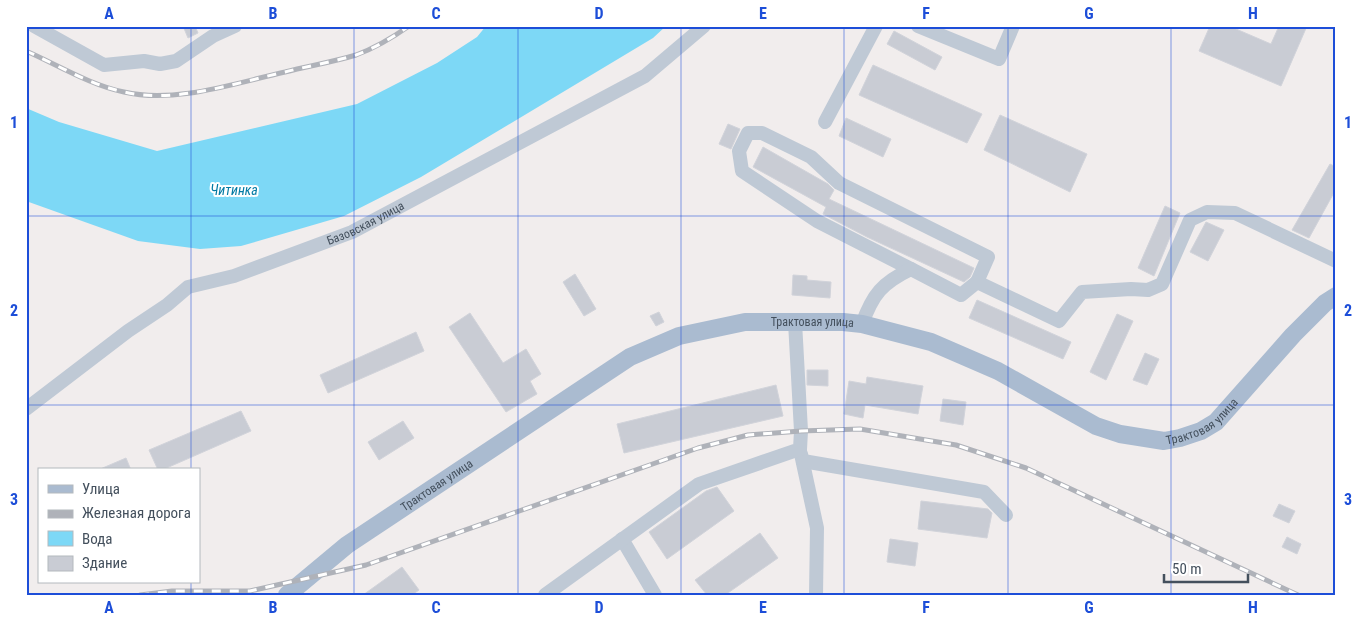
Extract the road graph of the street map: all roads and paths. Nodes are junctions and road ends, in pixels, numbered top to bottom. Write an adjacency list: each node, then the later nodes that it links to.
1 (34, 26): 2 (street)
2 (235, 26)
3 (704, 26): 14 (street, Базовская улица)
4 (876, 26): 7 (street)
5 (918, 26): 6 (street)
6 (1013, 26)
7 (824, 122)
8 (1336, 261): 10 (street)
9 (911, 269): 10 (street); 10 (street); 13 (street)
10 (976, 282)
11 (1336, 296): 13 (main road, Трактовая улица)
12 (795, 322): 13 (main road, Трактовая улица); 15 (street); 18 (main road, Трактовая улица)
13 (862, 324)
14 (26, 409)
15 (801, 455): 16 (street); 17 (street); 21 (street)
16 (1006, 515)
17 (622, 539): 19 (street); 20 (street)
18 (287, 595)
19 (545, 595)
20 (655, 595)
21 (816, 595)

